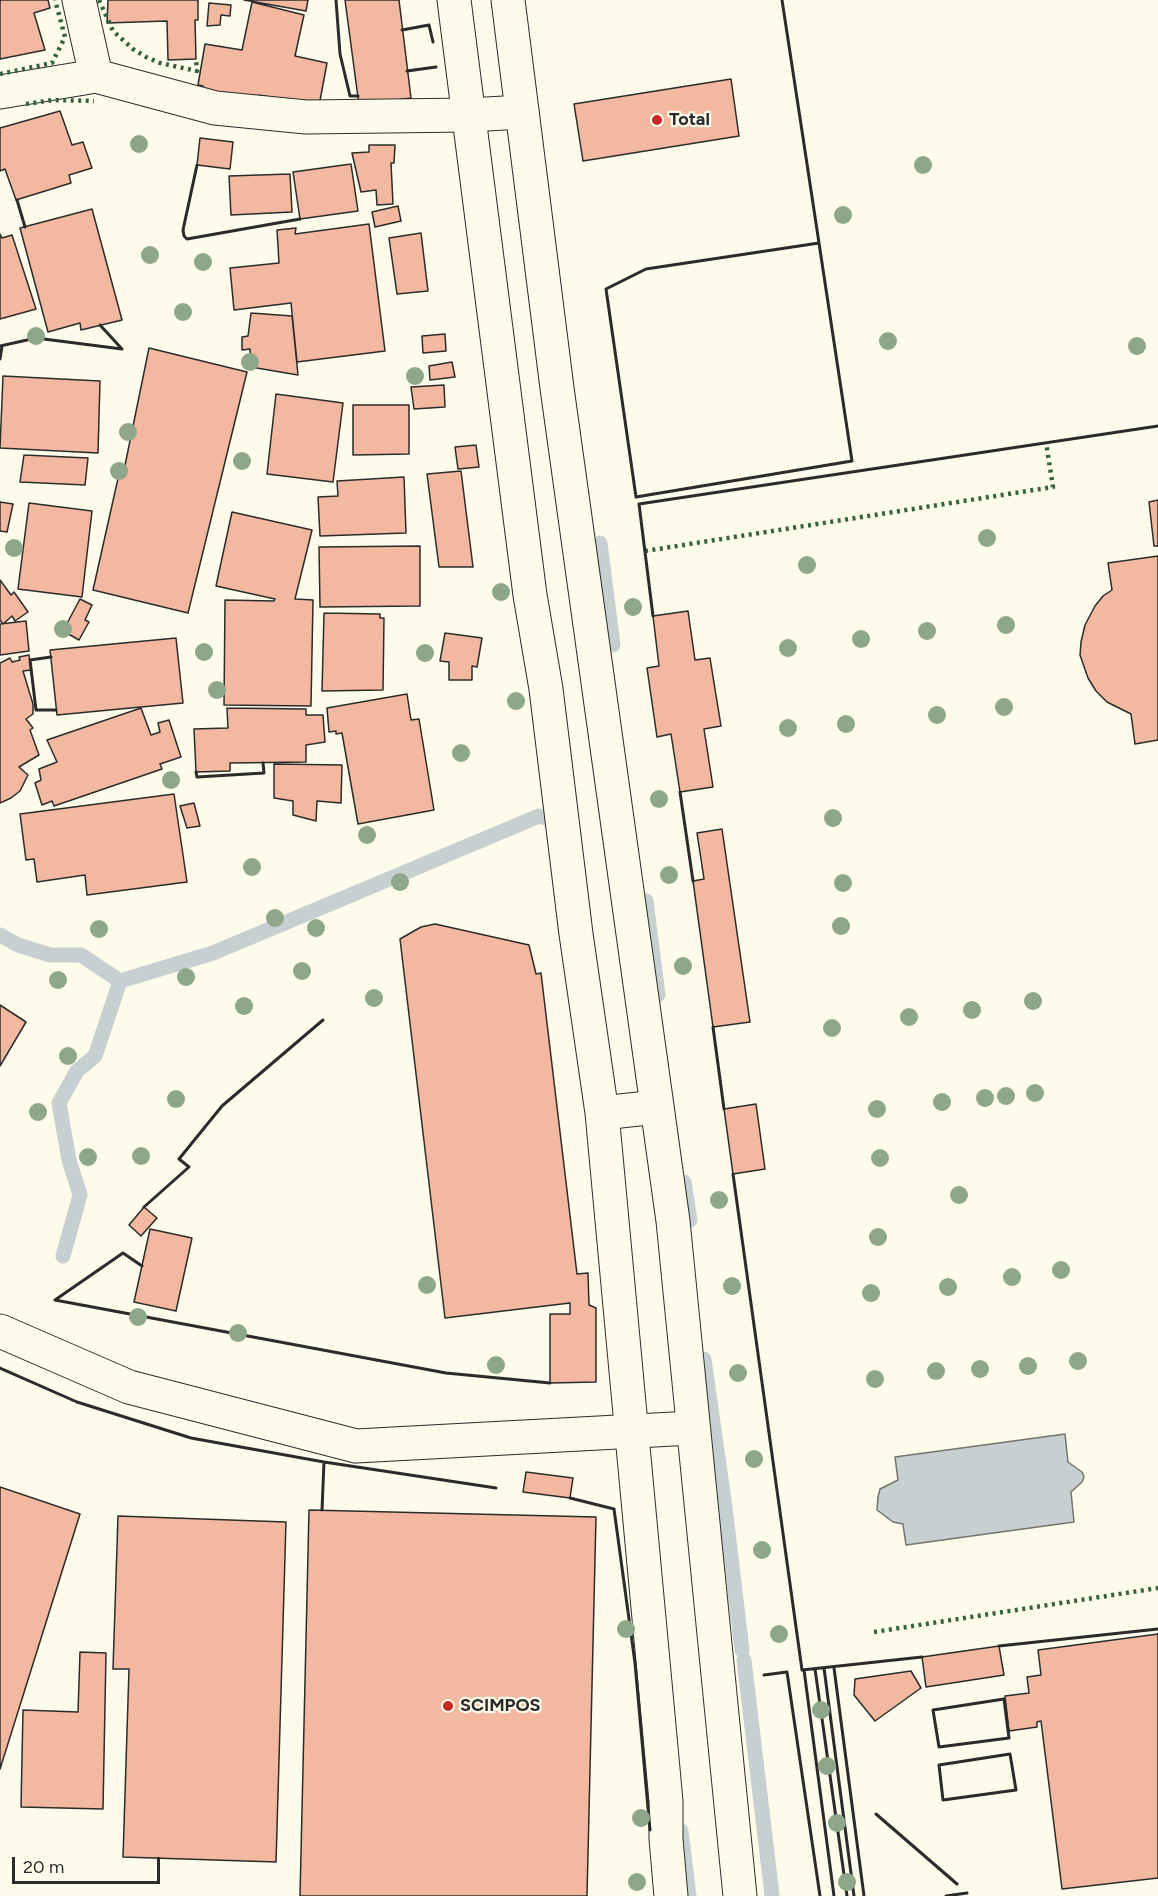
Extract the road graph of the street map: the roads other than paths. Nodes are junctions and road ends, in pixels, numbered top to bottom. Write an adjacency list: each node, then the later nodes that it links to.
1 (79, 0): 4 (main road)
2 (454, 0): 7 (main road)
3 (508, 0): 6 (main road)
4 (96, 76): 5 (main road); 7 (main road)
5 (0, 92)
6 (522, 112): 7 (main road); 8 (main road)
7 (469, 115): 9 (main road)
8 (597, 679): 9 (main road); 10 (main road)
9 (546, 689): 11 (main road)
10 (657, 1107): 11 (main road); 13 (main road)
11 (602, 1113): 14 (main road)
12 (0, 1331): 14 (main road)
13 (692, 1428): 14 (main road); 16 (main road)
14 (632, 1430): 15 (main road)
15 (671, 1896)
16 (740, 1896)

